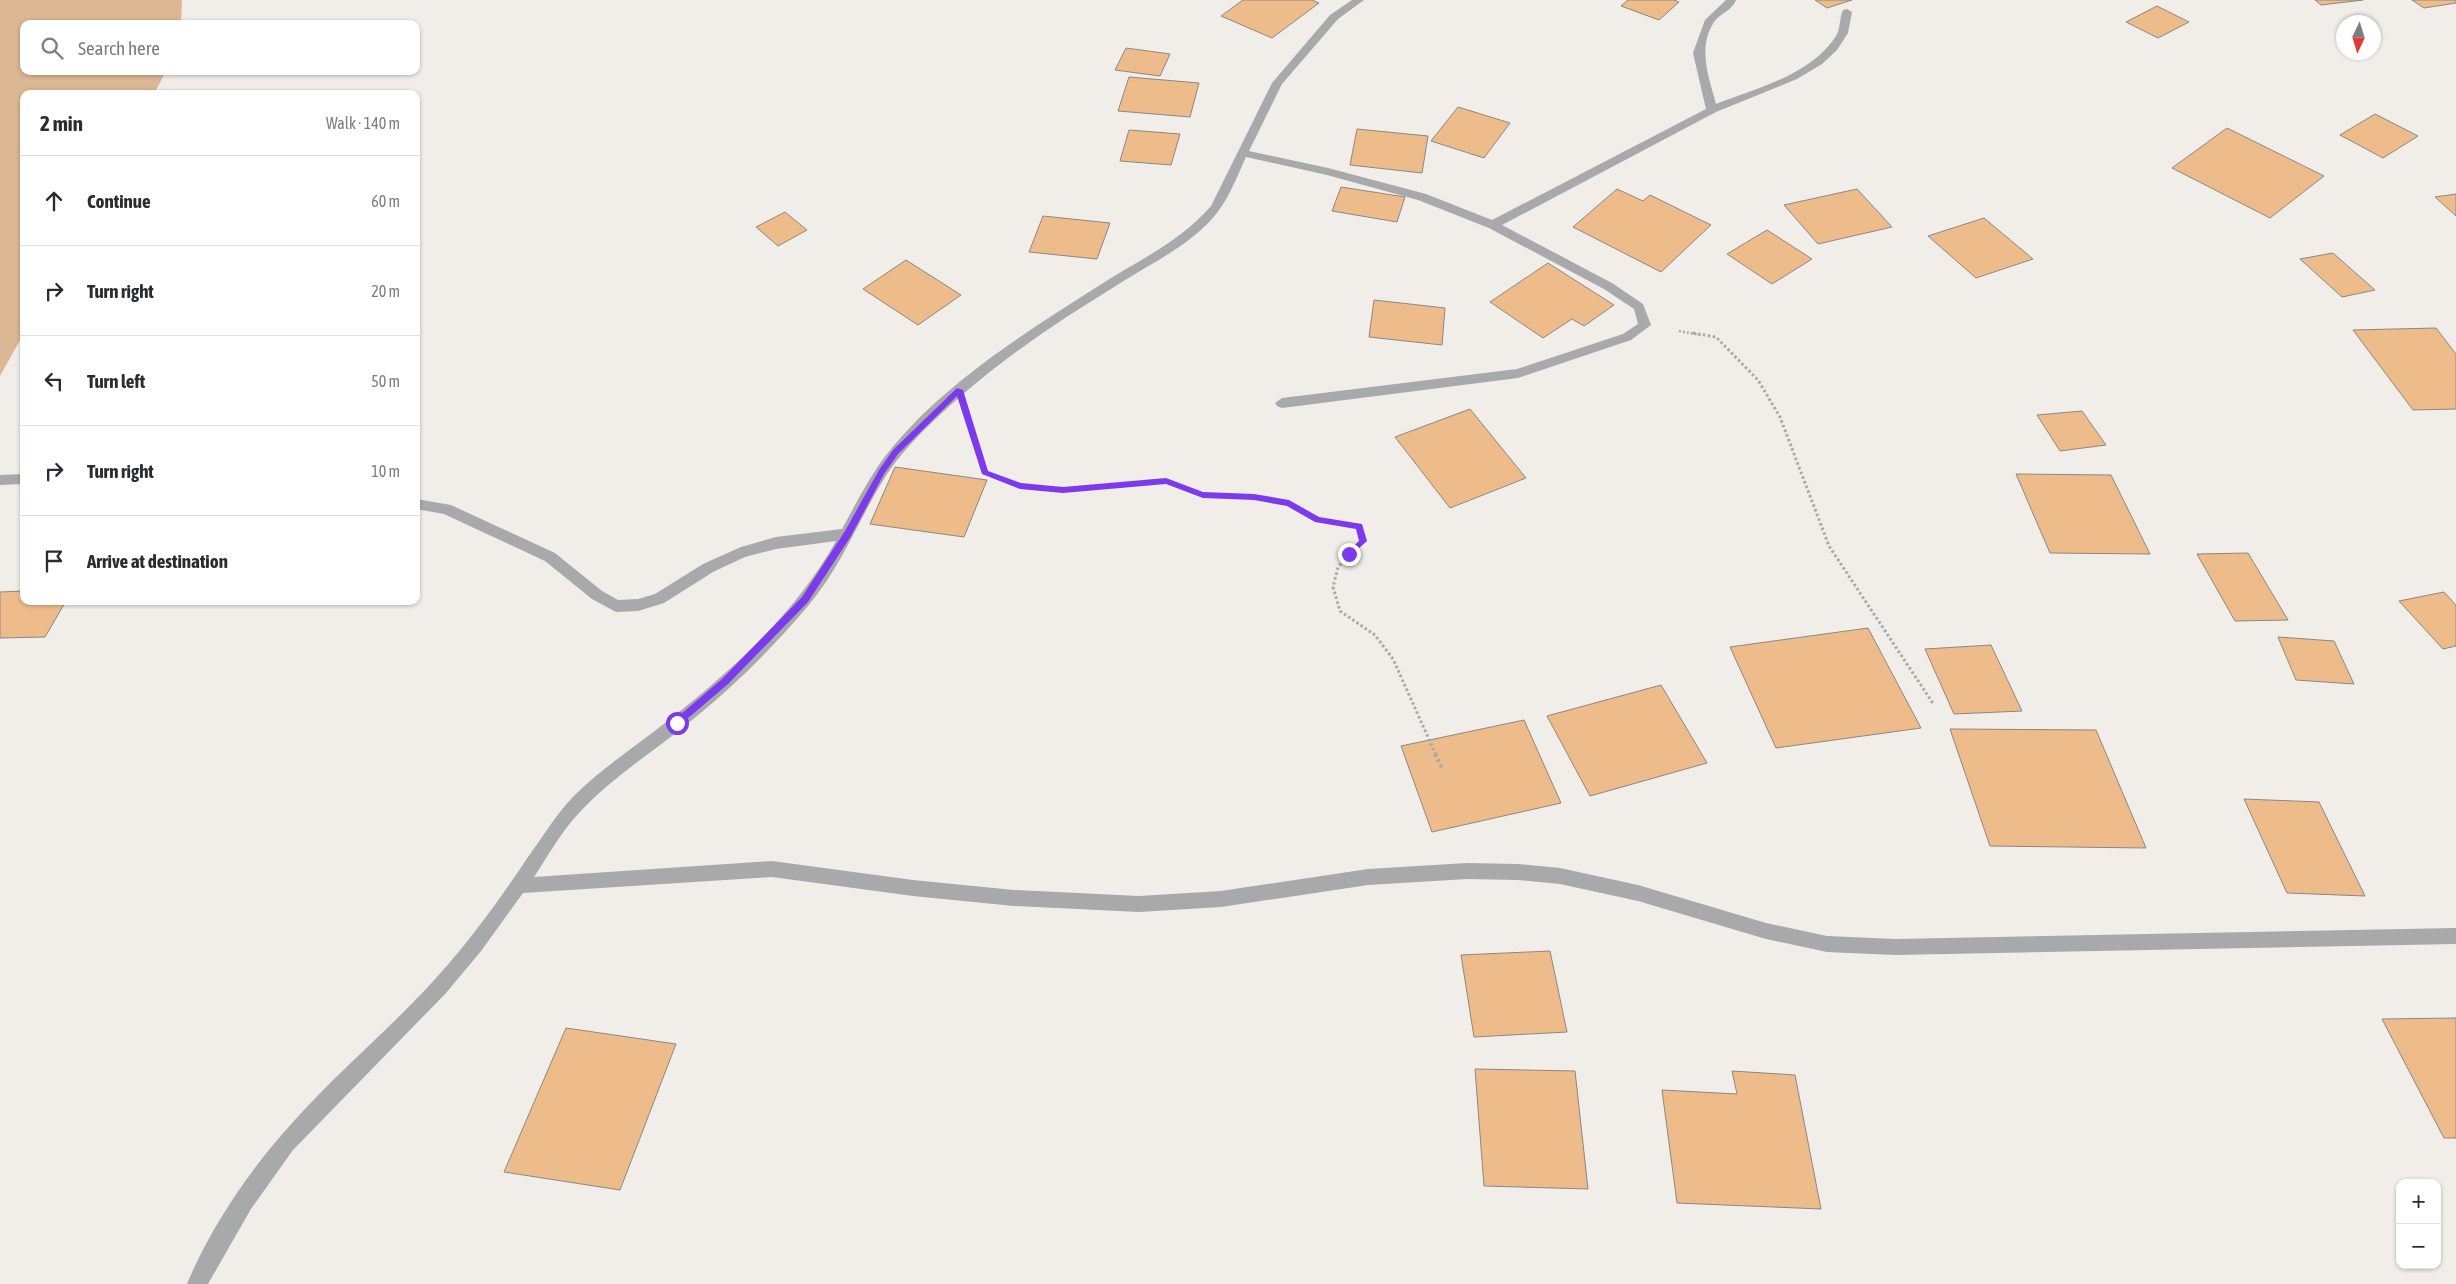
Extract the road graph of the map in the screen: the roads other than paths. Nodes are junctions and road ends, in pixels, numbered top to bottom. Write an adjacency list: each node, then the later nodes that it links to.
1 (1359, 0): 5 (street)
2 (1731, 0): 4 (street)
3 (1847, 12): 4 (street)
4 (1712, 110): 6 (street)
5 (1242, 153): 6 (street); 11 (street)
6 (1493, 225): 7 (street)
7 (1282, 403)
8 (20, 479): 9 (street)
9 (0, 480)
10 (420, 505): 11 (street)
11 (848, 534): 12 (street)
12 (518, 886): 13 (street); 14 (street)
13 (2456, 936)
14 (197, 1284)

